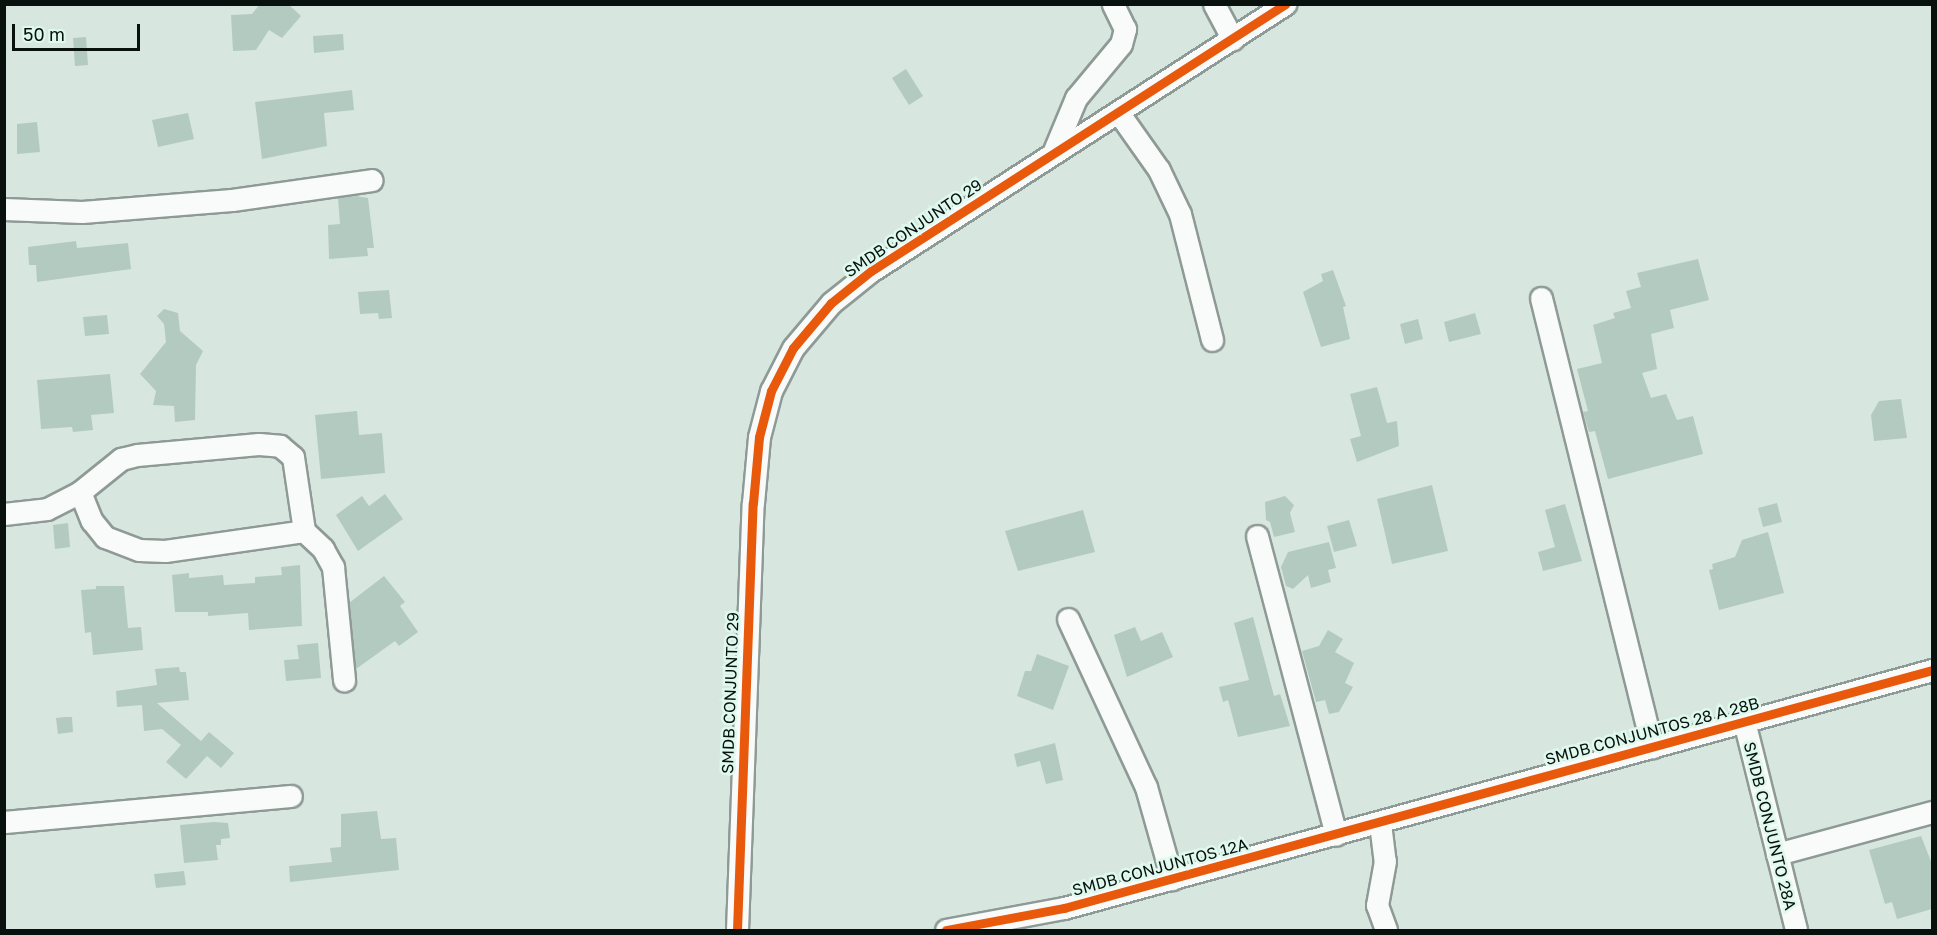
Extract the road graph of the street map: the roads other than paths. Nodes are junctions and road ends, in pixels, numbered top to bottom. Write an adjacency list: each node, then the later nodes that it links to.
1 (1113, 4): 6 (street)
2 (1214, 4): 4 (street)
3 (1286, 4): 4 (street, SMDB CONJUNTO 29)
4 (1233, 39): 5 (street, SMDB CONJUNTO 29)
5 (1118, 112): 6 (street, SMDB CONJUNTO 29); 10 (street)
6 (1053, 153): 27 (street, SMDB CONJUNTO 29)
7 (372, 180): 8 (street)
8 (4, 209)
9 (1541, 298): 19 (street)
10 (1212, 340)
11 (80, 492): 12 (street); 13 (street); 13 (street)
12 (4, 514)
13 (304, 531): 17 (street)
14 (1257, 536): 24 (street)
15 (1068, 619): 26 (street)
16 (1932, 670): 18 (street, SMDB CONJUNTOS 28 A 28B)
17 (344, 680)
18 (1744, 721): 19 (street, SMDB CONJUNTOS 28 A 28B); 25 (street, SMDB CONJUNTO 28A)
19 (1652, 747): 23 (street, SMDB CONJUNTOS 28 A 28B)
20 (291, 796): 22 (street)
21 (1932, 812): 25 (street)
22 (4, 822)
23 (1380, 823): 24 (street, SMDB CONJUNTOS 12A); 29 (street)
24 (1336, 835): 26 (street, SMDB CONJUNTOS 12A)
25 (1778, 855): 30 (street, SMDB CONJUNTO 28A)
26 (1172, 879): 28 (street, SMDB CONJUNTOS 12A)
27 (737, 930)
28 (946, 930)
29 (1386, 930)
30 (1796, 930)

